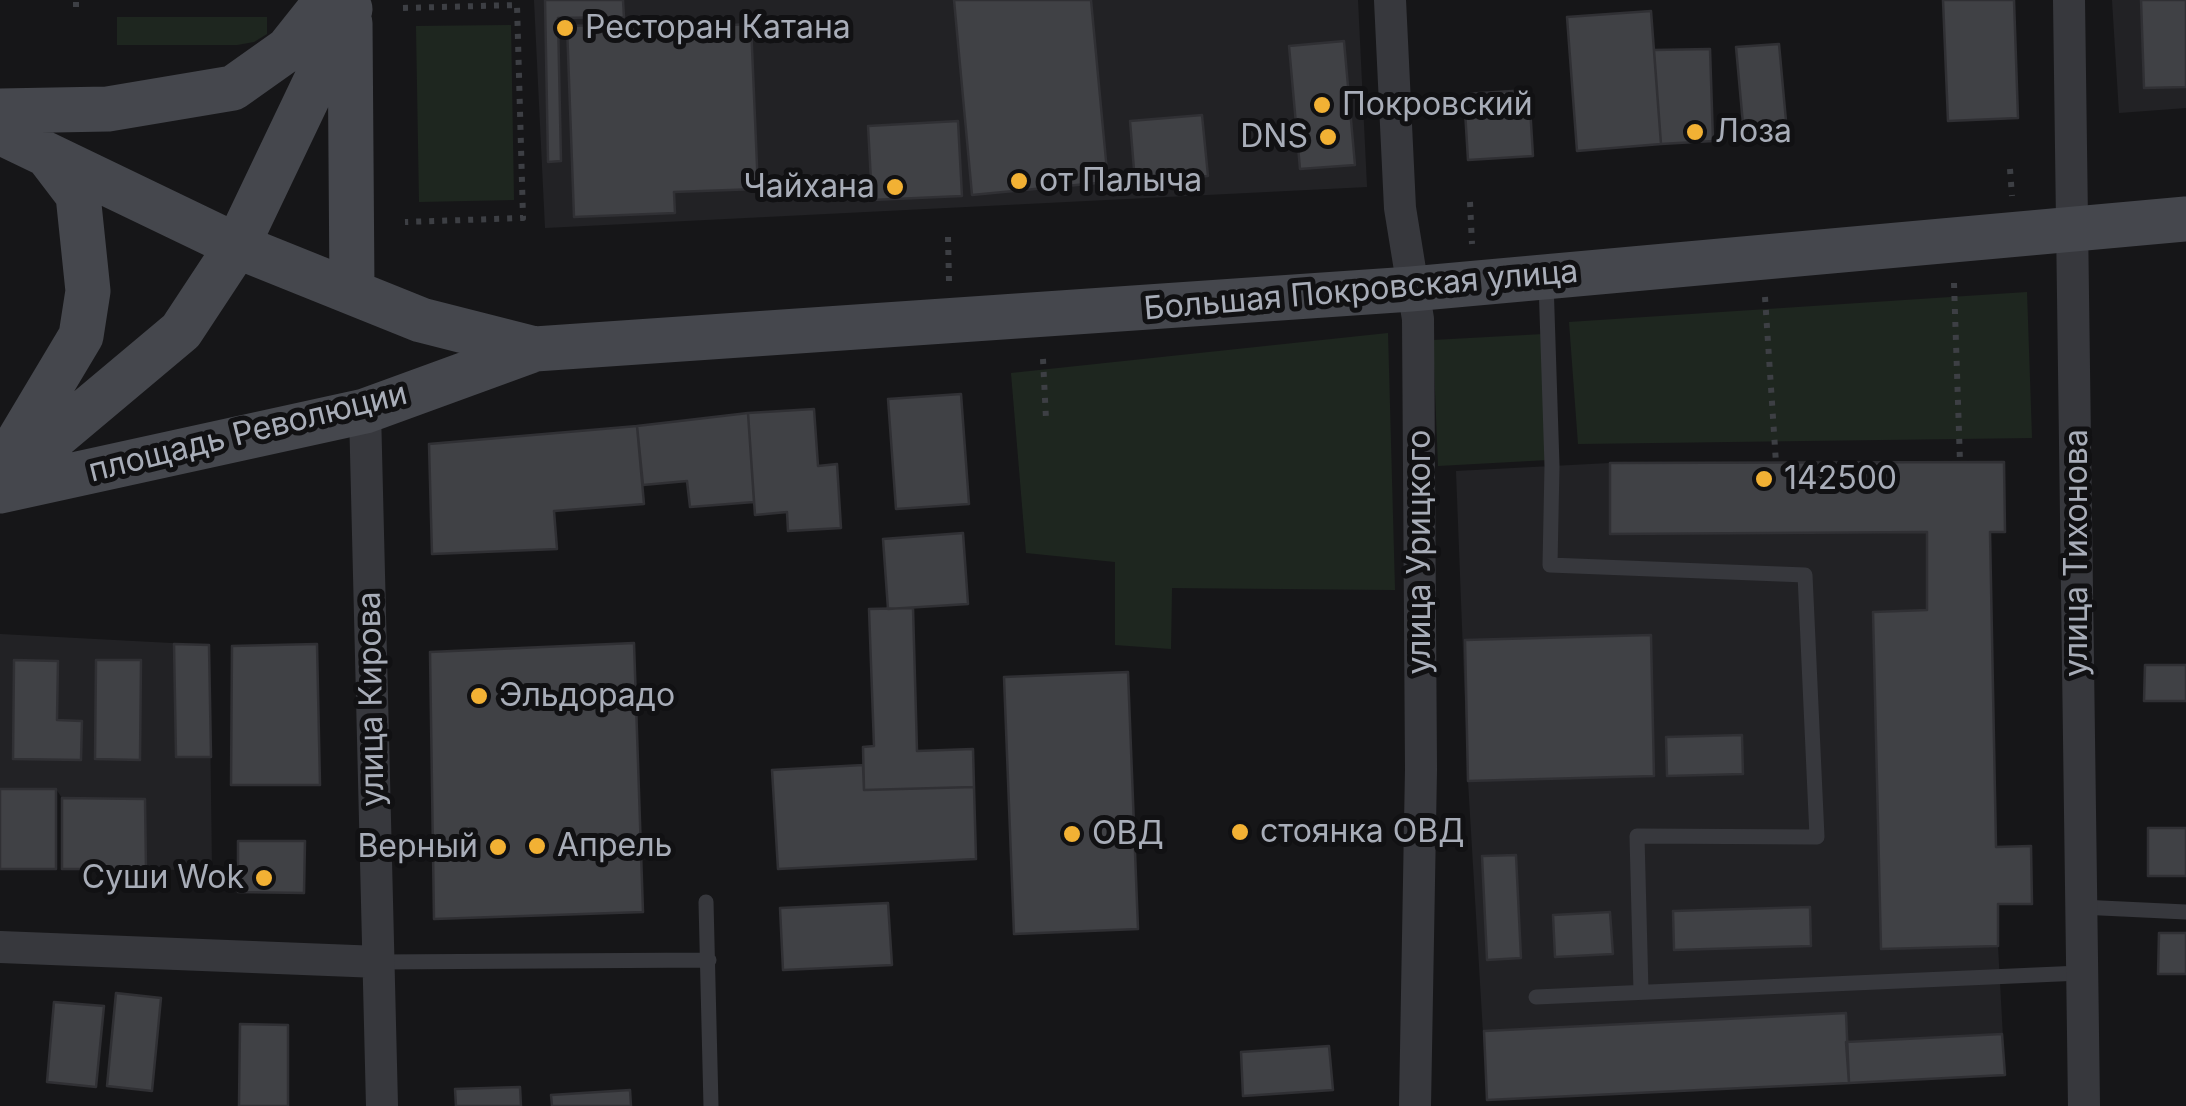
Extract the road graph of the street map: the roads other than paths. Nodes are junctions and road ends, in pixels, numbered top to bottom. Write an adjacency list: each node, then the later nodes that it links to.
1 (1390, 0): 11 (street, улица Урицкого)
2 (2069, 0): 8 (street, улица Тихонова)
3 (341, 3): 4 (main road); 9 (main road, площадь Революции); 12 (main road)
4 (0, 111)
5 (0, 132): 6 (main road)
6 (48, 155): 9 (main road); 15 (main road)
7 (2186, 219): 8 (main road, Большая Покровская улица)
8 (2074, 229): 10 (main road, Большая Покровская улица); 19 (street, улица Тихонова)
9 (237, 246): 12 (main road); 16 (main road, площадь Революции)
10 (1546, 276): 11 (main road, Большая Покровская улица); 25 (lane)
11 (1411, 288): 13 (main road, Большая Покровская улица); 29 (street, улица Урицкого)
12 (352, 290): 13 (main road)
13 (535, 349): 14 (main road, площадь Революции)
14 (365, 411): 17 (main road, площадь Революции); 23 (street, улица Кирова)
15 (0, 472)
16 (0, 483)
17 (0, 491)
18 (706, 902): 22 (lane)
19 (2080, 906): 20 (lane); 24 (street, улица Тихонова)
20 (2186, 912)
21 (0, 947): 23 (street)
22 (709, 960): 23 (lane); 28 (lane)
23 (379, 962): 27 (street, улица Кирова)
24 (2081, 972): 25 (lane); 30 (street, улица Тихонова)
25 (1641, 992): 26 (lane)
26 (1536, 997)
27 (382, 1106)
28 (712, 1106)
29 (1415, 1106)
30 (2084, 1106)

